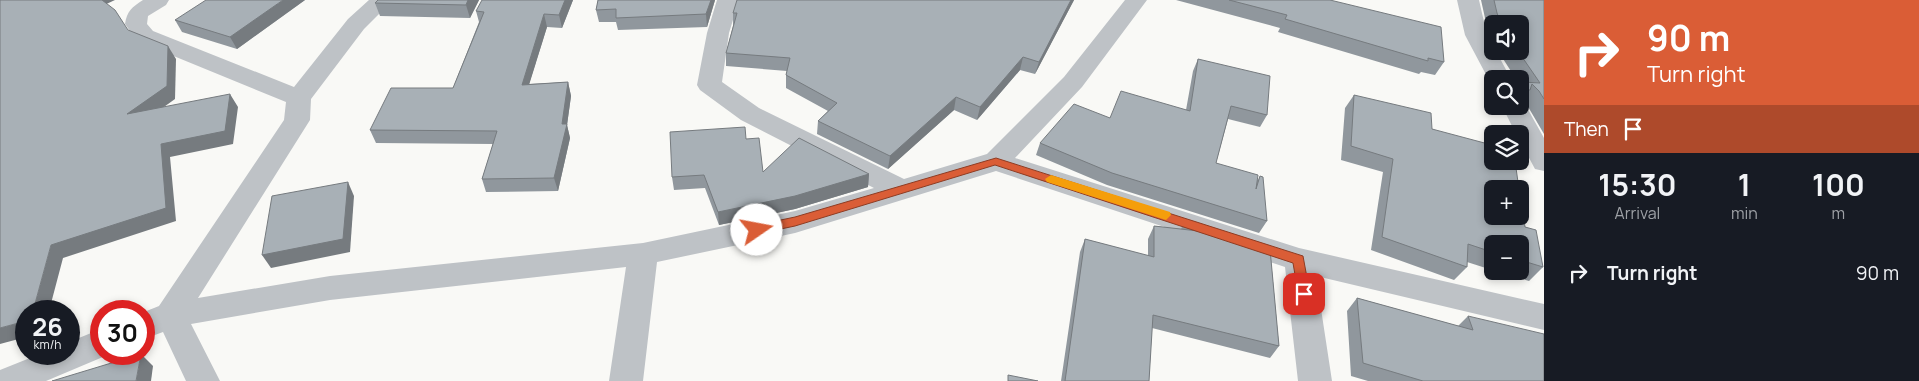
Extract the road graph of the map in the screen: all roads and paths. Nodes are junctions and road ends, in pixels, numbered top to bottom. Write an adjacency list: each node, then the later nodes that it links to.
1 (158, 0): 7 (street)
2 (382, 0): 7 (street)
3 (728, 0): 11 (street)
4 (1136, 0): 9 (street)
5 (1468, 0): 6 (street)
6 (1494, 70)
7 (299, 98): 15 (street)
8 (1519, 115): 10 (street)
9 (996, 162): 11 (street); 13 (street)
10 (1544, 162)
11 (902, 190): 12 (street)
12 (644, 254): 15 (street); 19 (street)
13 (1299, 260): 14 (street); 20 (street)
14 (1544, 317)
15 (157, 320): 18 (street)
16 (90, 348): 17 (street)
17 (10, 381)
18 (203, 381)
19 (626, 381)
20 (1314, 381)

